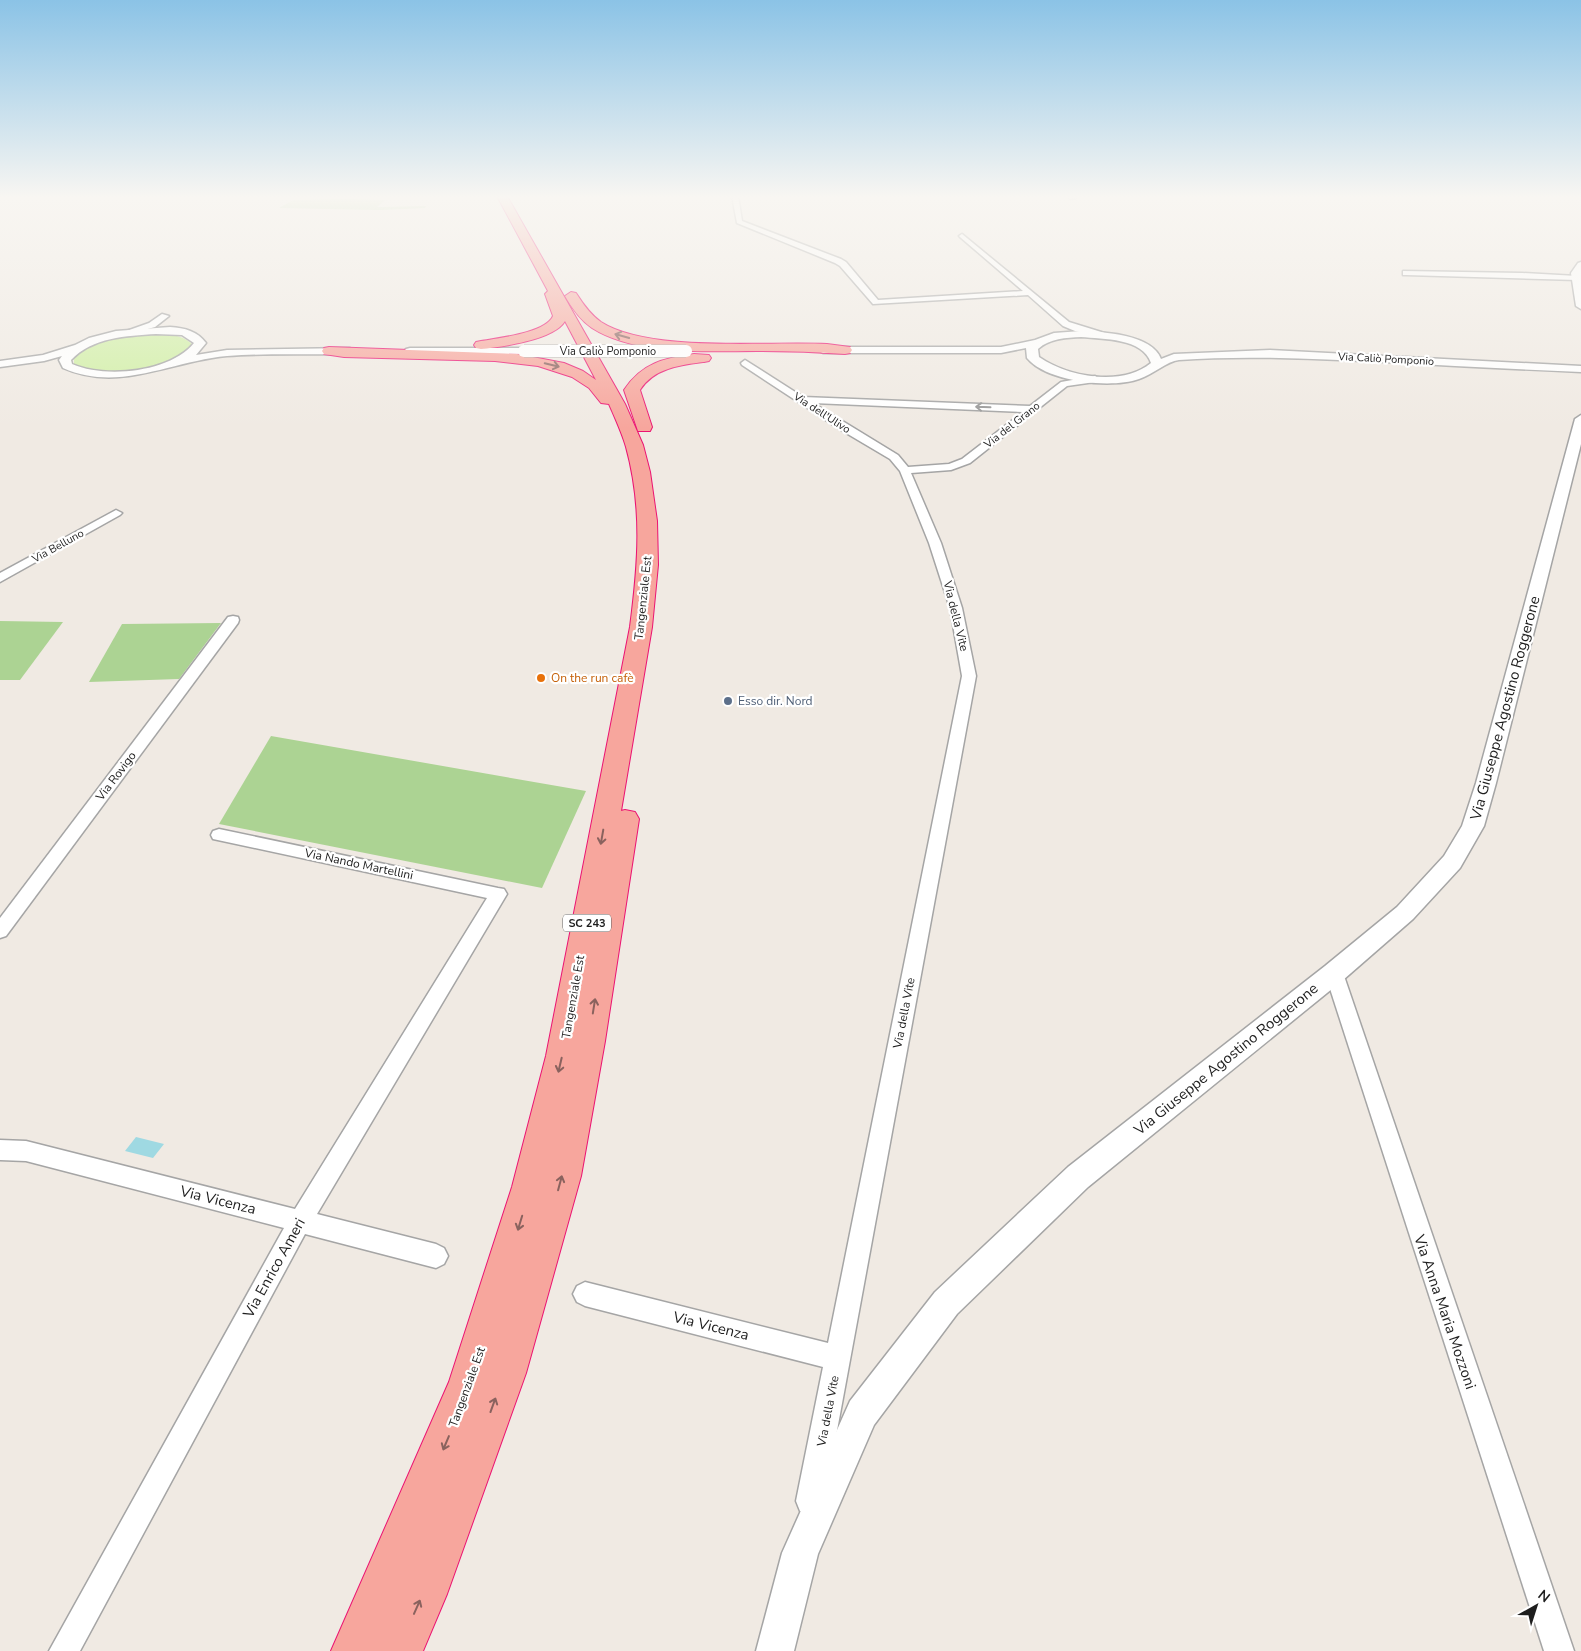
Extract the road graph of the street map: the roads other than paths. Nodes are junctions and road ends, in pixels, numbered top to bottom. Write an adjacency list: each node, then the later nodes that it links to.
1 (548, 273): 8 (highway, Tangenziale Est / SC 243)
2 (549, 273): 8 (highway, Tangenziale Est / SC 243)
3 (851, 273): 9 (street)
4 (1007, 273): 9 (street)
5 (1409, 273): 7 (street)
6 (1576, 273): 7 (street)
7 (1577, 278): 10 (street)
8 (556, 286): 18 (highway, one-way to 8); 20 (highway); 36 (highway, Tangenziale Est / SC 243)
9 (1031, 293): 11 (street)
10 (1581, 306)
11 (1066, 324): 12 (street); 13 (street)
12 (1107, 335): 13 (street, Via Caliò Pomponio); 17 (street, Via Caliò Pomponio)
13 (1048, 338): 15 (street, Via Caliò Pomponio)
14 (200, 343): 16 (street, Via Caliò Pomponio); 21 (street, Via Caliò Pomponio); 24 (street, Via Caliò Pomponio)
15 (1037, 343): 19 (street, Via Caliò Pomponio); 27 (street)
16 (80, 347): 23 (street, Via Caliò Pomponio); 28 (street)
17 (1145, 347): 22 (street, Via Caliò Pomponio); 29 (street)
18 (852, 350): 19 (street, Via Caliò Pomponio); 20 (street, Via Caliò Pomponio, bridge); 36 (highway)
19 (971, 350): 27 (street, Via Caliò Pomponio)
20 (325, 351): 21 (street, Via Caliò Pomponio); 36 (highway, one-way to 36)
21 (246, 352): 24 (street, Via Caliò Pomponio)
22 (1192, 356): 29 (street, Via Caliò Pomponio); 30 (street, Via Caliò Pomponio)
23 (26, 361): 26 (street, Via Caliò Pomponio); 28 (street, Via Caliò Pomponio)
24 (173, 363): 28 (street, Via Caliò Pomponio)
25 (745, 363): 33 (street, Via dell'Ulivo)
26 (0, 364)
27 (1040, 364): 31 (street, Via Caliò Pomponio); 32 (street)
28 (67, 366)
29 (1153, 369): 31 (street, Via Caliò Pomponio)
30 (1581, 369)
31 (1095, 379): 32 (street, Via del Grano)
32 (1057, 389): 34 (street, Via del Grano)
33 (802, 400): 34 (street, one-way to 33); 37 (street, Via dell'Ulivo)
34 (1032, 409): 37 (street, Via del Grano)
35 (1581, 419): 44 (street, Via Giuseppe Agostino Roggerone)
36 (637, 437): 52 (highway, Tangenziale Est / SC 243, one-way to 52); 53 (highway, Tangenziale Est / SC 243, one-way to 36)
37 (904, 471): 49 (street, Via della Vite)
38 (116, 513): 39 (street, Via Belluno)
39 (0, 578)
40 (233, 620): 43 (street, Via Rovigo)
41 (220, 835): 42 (street, Via Nando Martellini)
42 (498, 894): 46 (street, Via Enrico Ameri)
43 (0, 931)
44 (1334, 973): 50 (street, Via Giuseppe Agostino Roggerone); 55 (street, Via Anna Maria Mozzoni)
45 (0, 1150): 46 (street, Via Vicenza)
46 (300, 1221): 47 (street, Via Vicenza); 51 (street, Via Enrico Ameri)
47 (436, 1256)
48 (585, 1294): 49 (street, Via Vicenza)
49 (838, 1358): 50 (street, Via della Vite)
50 (800, 1553): 54 (street, Via Giuseppe Agostino Roggerone)
51 (64, 1651)
52 (356, 1651)
53 (397, 1651)
54 (775, 1651)
55 (1559, 1651)

